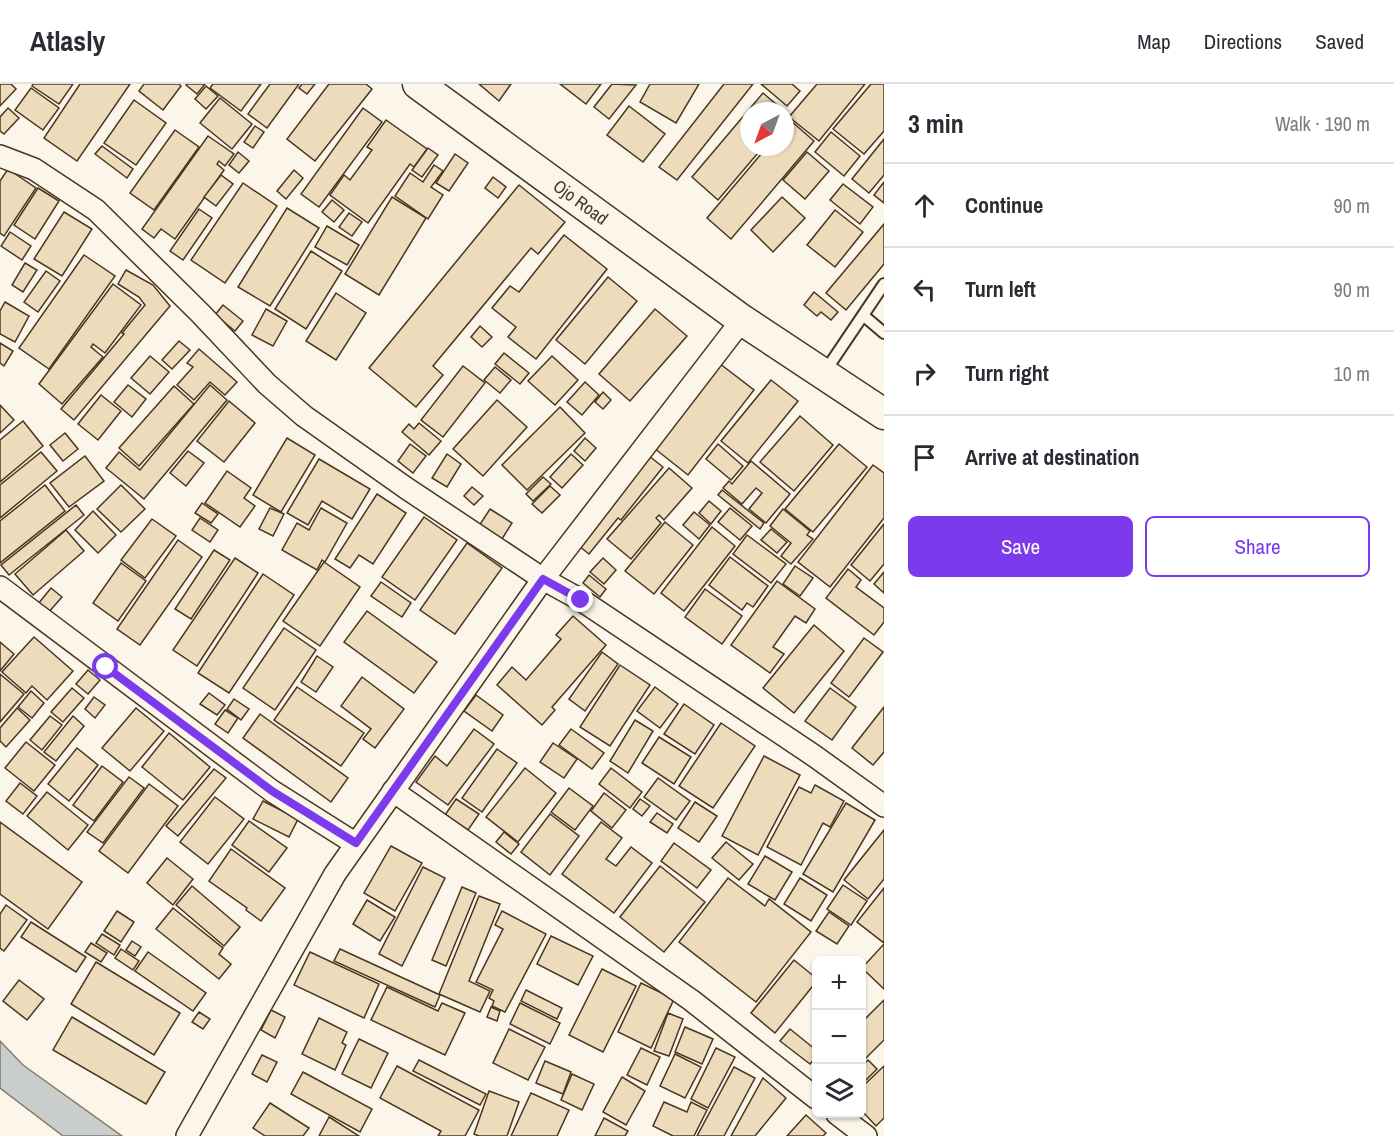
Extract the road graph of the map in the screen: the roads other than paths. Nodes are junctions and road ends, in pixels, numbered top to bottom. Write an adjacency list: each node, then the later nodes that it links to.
1 (418, 84): 5 (street, Ojo Road)
2 (0, 156): 9 (street)
3 (884, 284): 4 (lane)
4 (864, 316): 6 (lane); 7 (lane)
5 (742, 320): 7 (street, Ojo Road); 9 (street)
6 (884, 333)
7 (823, 374): 8 (street, Ojo Road)
8 (884, 414)
9 (543, 579): 11 (street); 12 (street)
10 (0, 587): 13 (street)
11 (393, 791): 13 (street); 14 (street)
12 (884, 806)
13 (356, 843): 16 (street)
14 (812, 1095)
15 (843, 1118): 17 (street)
16 (188, 1136)
17 (866, 1136)

